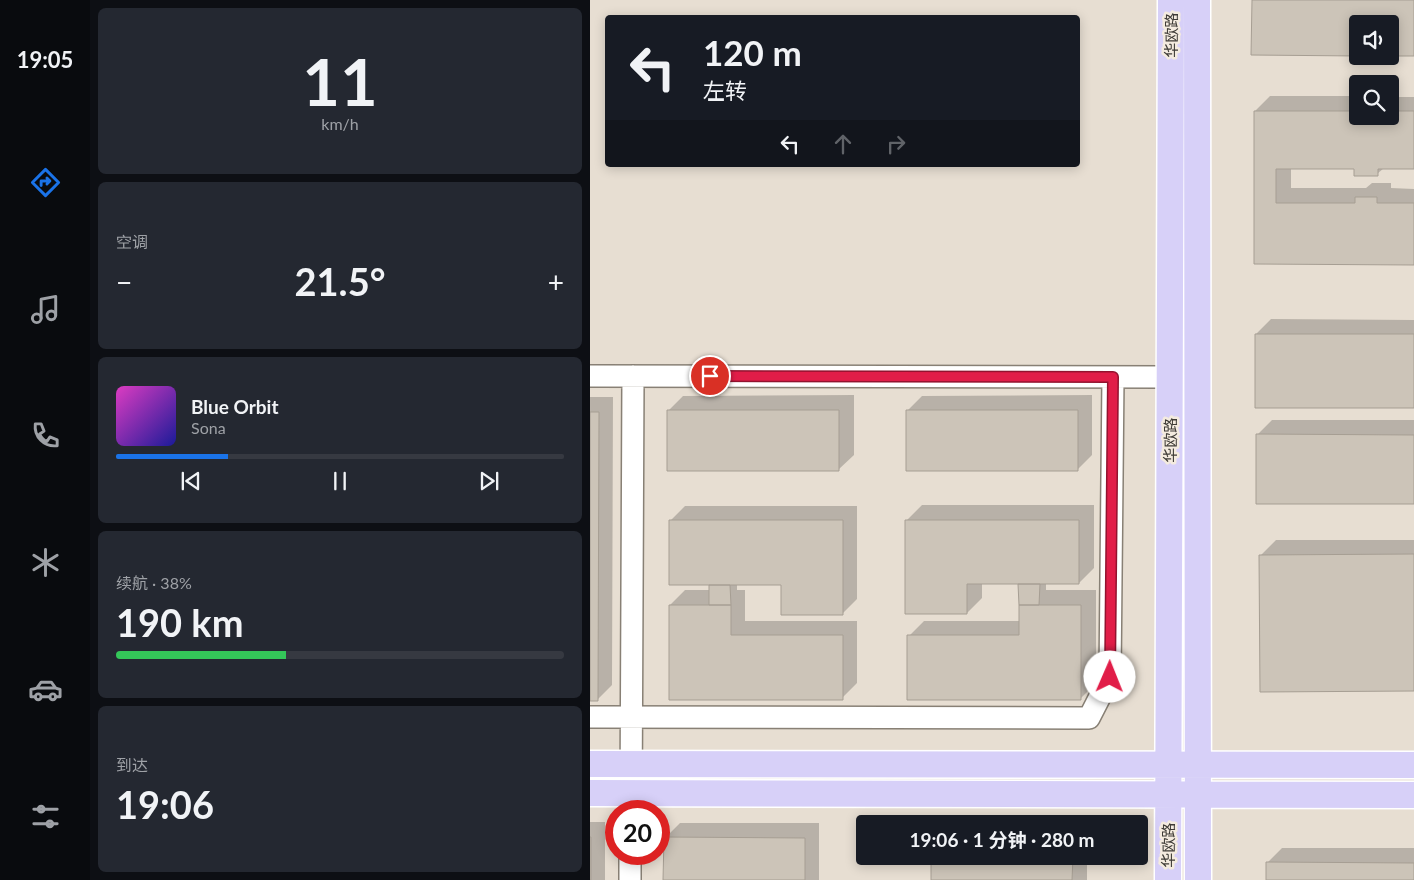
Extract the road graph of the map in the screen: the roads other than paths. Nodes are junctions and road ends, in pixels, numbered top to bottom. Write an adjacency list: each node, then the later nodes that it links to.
1 (1171, 0): 6 (main road, 华欧路)
2 (1198, 0): 13 (main road, 华欧路)
3 (590, 376): 4 (lane)
4 (633, 376): 5 (lane); 8 (lane)
5 (1113, 377): 6 (lane); 8 (lane)
6 (1170, 377): 11 (main road, 华欧路)
7 (590, 717): 8 (lane)
8 (631, 717): 10 (lane)
9 (590, 764): 10 (main road)
10 (631, 764): 11 (main road); 19 (lane)
11 (1169, 765): 13 (main road); 15 (main road, 华欧路)
12 (1414, 765): 13 (main road)
13 (1198, 766): 16 (main road, 华欧路)
14 (590, 793): 18 (main road)
15 (1168, 795): 16 (main road); 20 (main road); 23 (main road, 华欧路)
16 (1198, 795): 17 (main road); 24 (main road, 华欧路)
17 (1414, 795)
18 (622, 800)
19 (631, 800)
20 (670, 801)
21 (630, 865): 22 (lane)
22 (630, 880)
23 (1168, 880)
24 (1198, 880)

